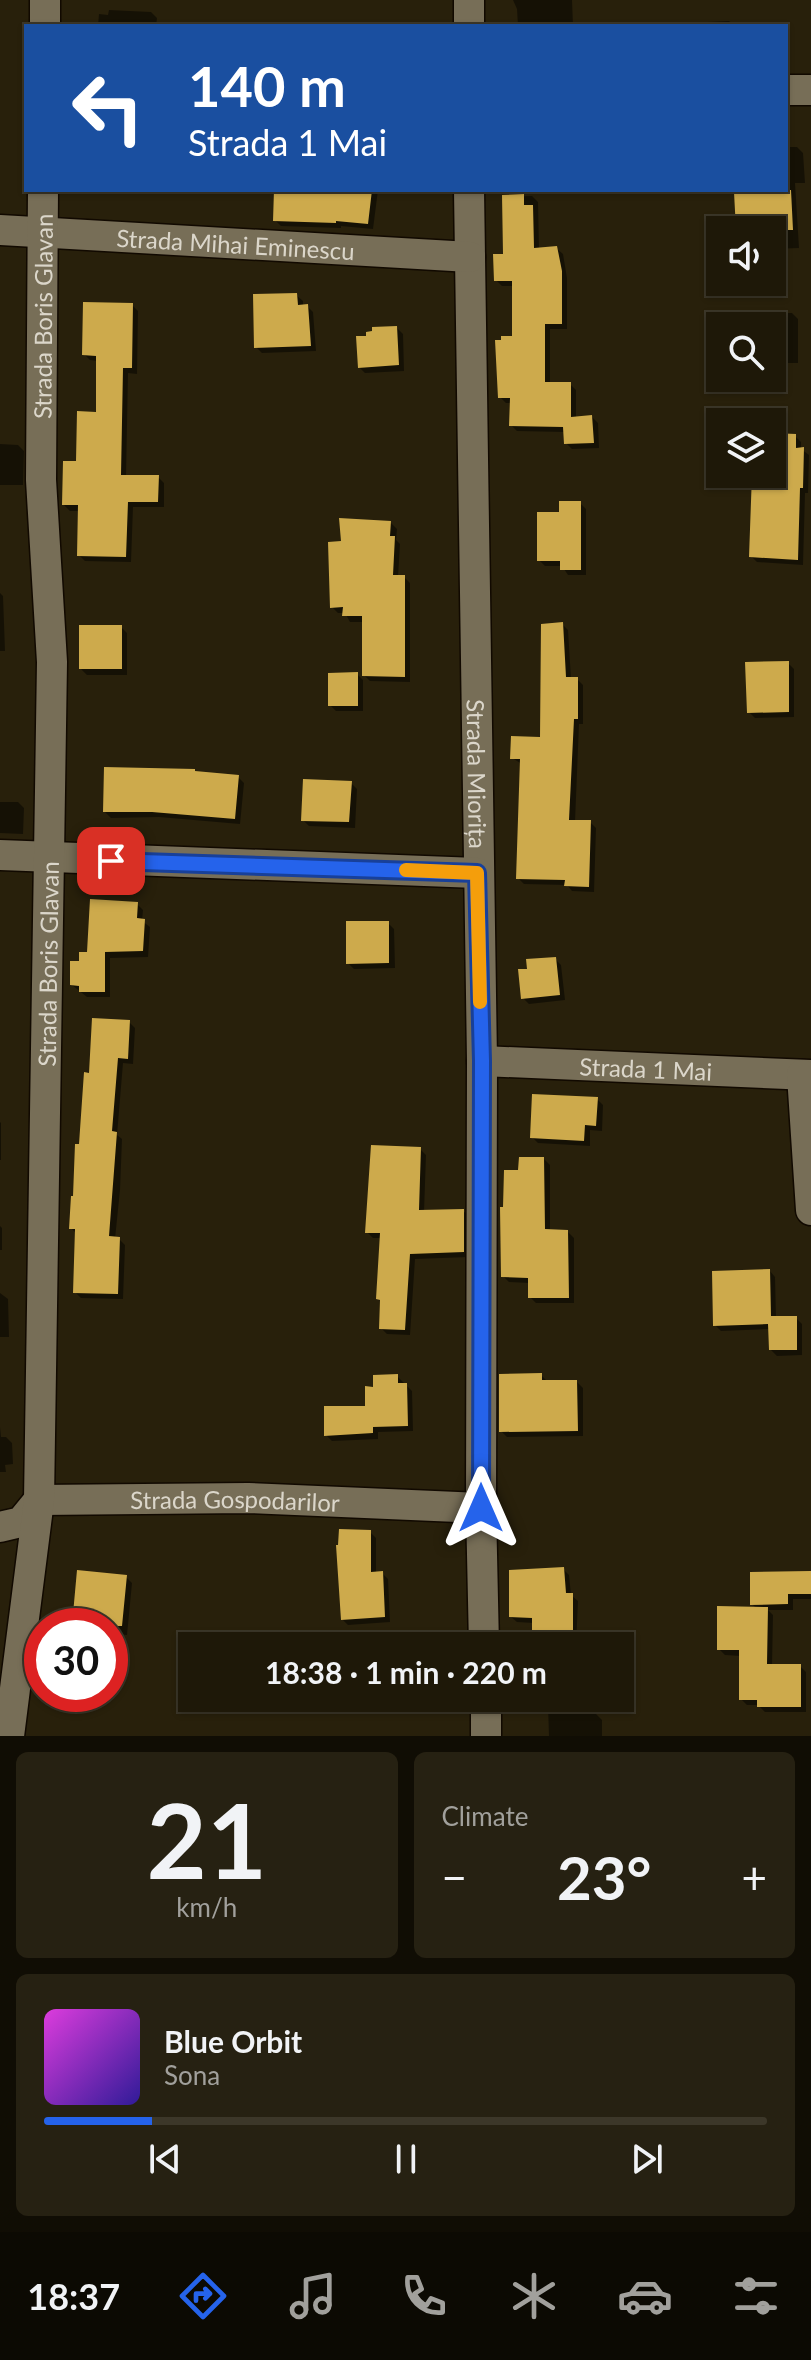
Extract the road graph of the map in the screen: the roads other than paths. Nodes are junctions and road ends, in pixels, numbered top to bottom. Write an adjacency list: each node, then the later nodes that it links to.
1 (45, 0): 3 (street)
2 (469, 0): 4 (street)
3 (45, 24)
4 (469, 24)
5 (43, 192): 8 (street, Strada Boris Glavan)
6 (469, 192): 9 (street, Strada Miorița)
7 (0, 230): 8 (street, Strada Mihai Eminescu)
8 (42, 233): 9 (street, Strada Mihai Eminescu); 11 (street, Strada Boris Glavan)
9 (470, 257): 12 (street, Strada Miorița)
10 (0, 855): 11 (street)
11 (50, 859): 12 (street); 16 (street, Strada Boris Glavan)
12 (477, 873): 13 (street, Strada Miorița)
13 (482, 1061): 14 (street, Strada 1 Mai); 17 (street, Strada Miorița)
14 (807, 1075): 15 (street)
15 (811, 1210)
16 (39, 1500): 17 (street, Strada Gospodarilor); 18 (street); 21 (street, Strada Boris Glavan)
17 (481, 1508): 19 (street, Strada Miorița)
18 (0, 1527)
19 (484, 1632)
20 (486, 1712): 22 (street)
21 (9, 1736)
22 (486, 1736)

